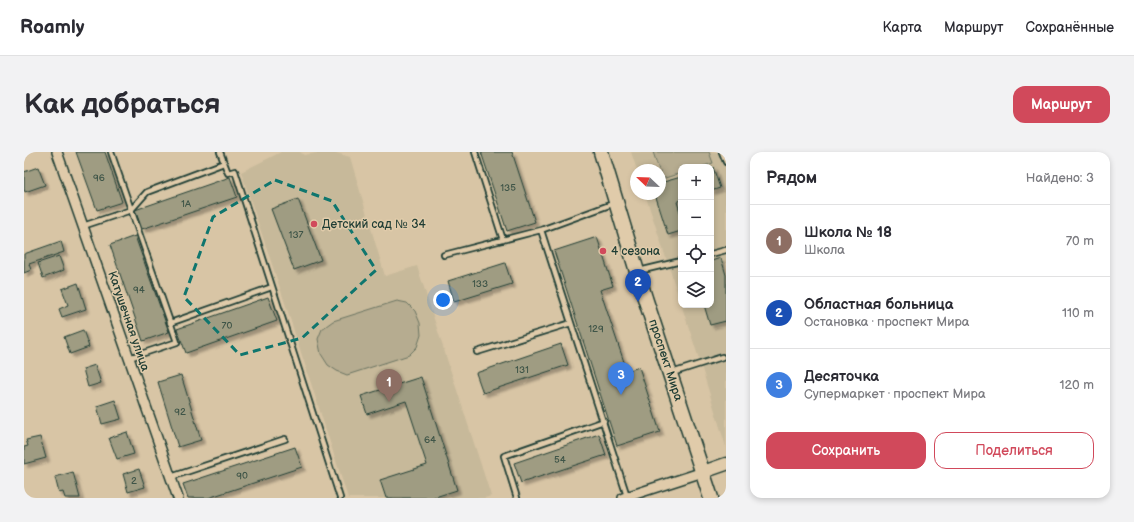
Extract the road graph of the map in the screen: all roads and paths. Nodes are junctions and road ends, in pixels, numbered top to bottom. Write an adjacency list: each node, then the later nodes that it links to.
1 (57, 152): 11 (street, Катушечная улица)
2 (111, 152): 10 (lane)
3 (220, 152): 8 (lane)
4 (475, 152): 13 (lane)
5 (601, 152): 9 (main road, проспект Мира)
6 (722, 152): 7 (lane)
7 (726, 162)
8 (224, 163): 10 (lane); 19 (lane)
9 (617, 203): 12 (lane); 18 (main road, проспект Мира)
10 (131, 210): 11 (lane); 20 (lane)
11 (83, 226): 24 (street, Катушечная улица)
12 (540, 230): 13 (lane); 21 (lane)
13 (502, 240): 16 (lane)
14 (726, 250): 15 (lane)
15 (714, 253)
16 (444, 255)
17 (678, 262): 18 (lane)
18 (638, 272): 25 (main road, проспект Мира)
19 (272, 287): 20 (lane); 33 (lane)
20 (170, 323): 24 (lane)
21 (571, 324): 22 (lane); 26 (lane)
22 (477, 352)
23 (722, 357): 25 (lane)
24 (129, 358): 30 (street, Катушечная улица)
25 (670, 373): 29 (main road, проспект Мира)
26 (604, 421): 31 (lane); 34 (lane)
27 (285, 439): 30 (lane)
28 (726, 464): 29 (street)
29 (703, 472): 31 (street); 35 (main road, проспект Мира)
30 (171, 477): 32 (street, Катушечная улица)
31 (626, 497)
32 (178, 498)
33 (340, 498)
34 (518, 498)
35 (711, 498)

